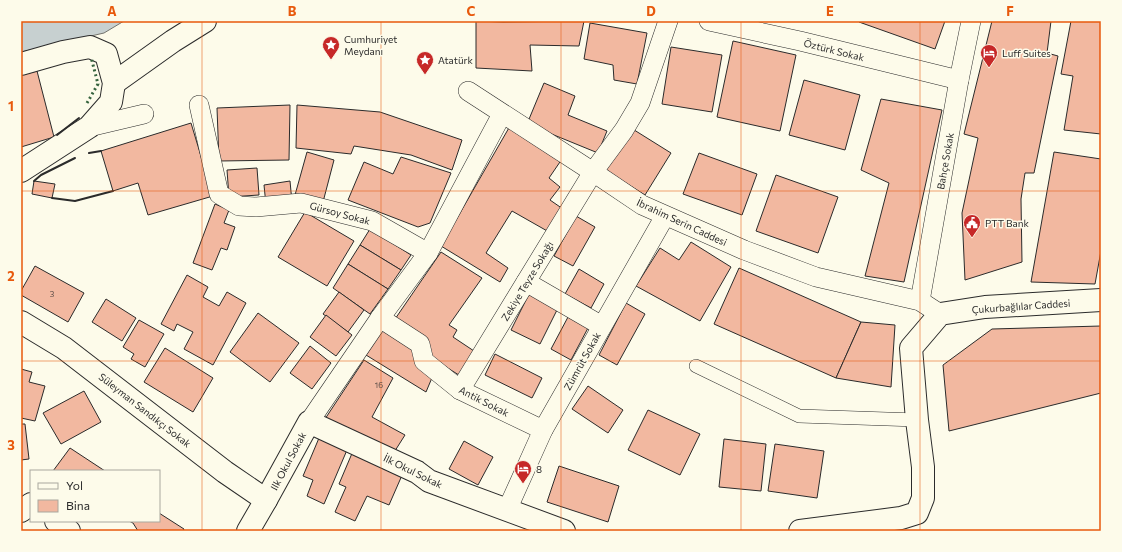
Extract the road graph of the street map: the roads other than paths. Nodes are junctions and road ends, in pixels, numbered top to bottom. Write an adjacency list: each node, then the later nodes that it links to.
1 (205, 21): 7 (street)
2 (668, 21): 14 (street)
3 (709, 21): 6 (street, Öztürk Sokak)
4 (971, 21): 6 (street, Bahçe Sokak)
5 (21, 64): 7 (street)
6 (959, 80): 19 (street, Bahçe Sokak)
7 (114, 83): 12 (street)
8 (468, 91): 11 (street, İbrahim Serin Caddesi)
9 (199, 105): 16 (street, Gürsoy Sokak)
10 (144, 114): 12 (street)
11 (502, 114): 14 (street, İbrahim Serin Caddesi); 16 (street)
12 (89, 127): 13 (street)
13 (21, 171)
14 (593, 172): 15 (street, İbrahim Serin Caddesi); 17 (street, Zekiye Teyze Sokağı)
15 (665, 216): 19 (street, İbrahim Serin Caddesi); 23 (street, Zümrüt Sokak)
16 (428, 253): 21 (street)
17 (526, 282): 23 (street); 25 (street, Zekiye Teyze Sokağı)
18 (1101, 300): 20 (street, Çukurbağlılar Caddesi)
19 (920, 301): 20 (street)
20 (940, 314): 26 (street)
21 (380, 318): 25 (street, Antik Sokak); 27 (street)
22 (21, 322): 29 (street, Süleyman Sandıkçı Sokak)
23 (602, 326): 28 (street, Zümrüt Sokak)
24 (696, 366): 26 (lane)
25 (460, 390): 28 (street, Antik Sokak)
26 (917, 420): 37 (street)
27 (309, 422): 29 (street, Ilk Okul Sokak); 31 (street, İlk Okul Sokak)
28 (543, 430): 31 (street, Zümrüt Sokak)
29 (266, 500): 35 (street, Ilk Okul Sokak)
30 (30, 505): 32 (street)
31 (507, 510): 36 (street, İlk Okul Sokak)
32 (21, 511)
33 (57, 522): 34 (street)
34 (69, 531)
35 (248, 531)
36 (564, 531)
37 (800, 531)

